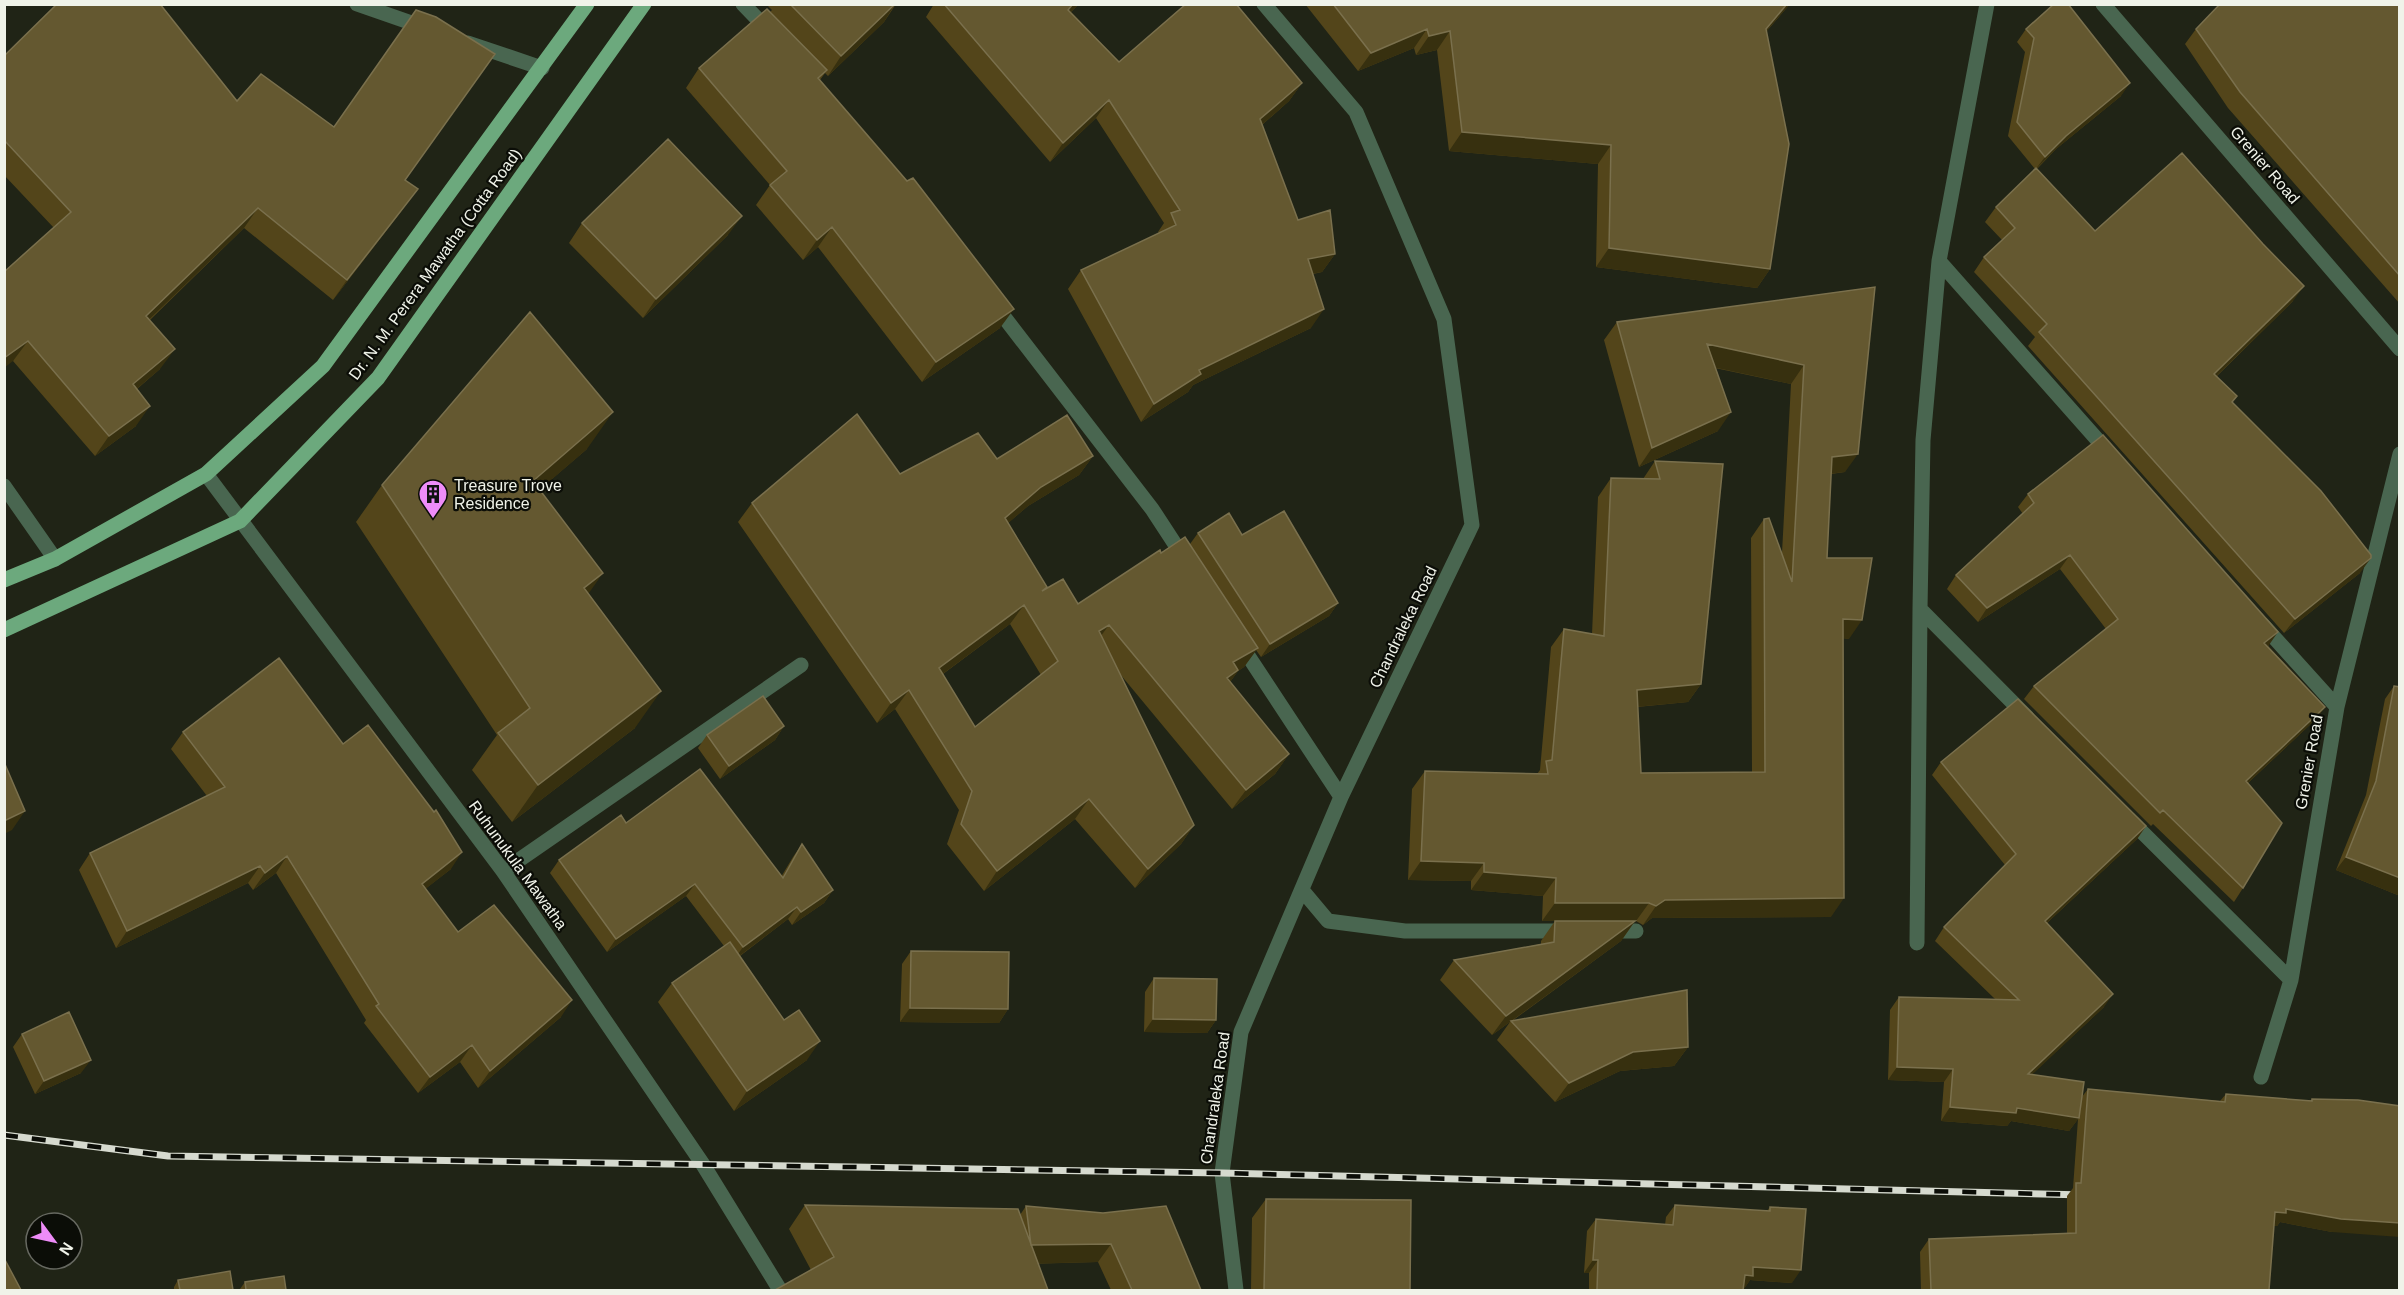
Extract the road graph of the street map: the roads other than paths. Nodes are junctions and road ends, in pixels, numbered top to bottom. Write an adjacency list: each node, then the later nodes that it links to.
1 (357, 4): 9 (street)
2 (587, 4): 9 (main road, Dr. N. M. Perera Mawatha (Cotta Road))
3 (644, 4): 17 (main road, Dr. N. M. Perera Mawatha (Cotta Road))
4 (743, 4): 8 (street)
5 (1264, 4): 28 (street, Chandraleka Road)
6 (1987, 4): 10 (street)
7 (2103, 4): 12 (street, Grenier Road)
8 (783, 45)
9 (542, 68): 15 (main road, Dr. N. M. Perera Mawatha (Cotta Road))
10 (1939, 261): 14 (street); 21 (street)
11 (985, 292): 19 (street)
12 (2400, 349)
13 (2400, 454): 26 (street, Grenier Road)
14 (2122, 466)
15 (206, 474): 17 (street, Ruhunukula Mawatha); 18 (main road, Dr. N. M. Perera Mawatha (Cotta Road))
16 (4, 486): 18 (street)
17 (240, 521): 24 (main road, Dr. N. M. Perera Mawatha (Cotta Road)); 30 (street, Ruhunukula Mawatha)
18 (55, 559): 20 (main road, Dr. N. M. Perera Mawatha (Cotta Road))
19 (1191, 569)
20 (4, 580)
21 (1920, 609): 27 (street); 33 (street)
22 (2249, 609): 26 (street)
23 (1230, 628): 28 (street)
24 (4, 630)
25 (801, 664): 30 (street)
26 (2337, 707): 34 (street, Grenier Road)
27 (2038, 728)
28 (1341, 797): 31 (street, Chandraleka Road)
29 (2122, 812): 34 (street)
30 (503, 871): 36 (street, Ruhunukula Mawatha)
31 (1302, 890): 32 (street); 37 (street, Chandraleka Road)
32 (1636, 931)
33 (1917, 944)
34 (2291, 980): 35 (street, Grenier Road)
35 (2261, 1077)
36 (780, 1290)
37 (1236, 1290)

